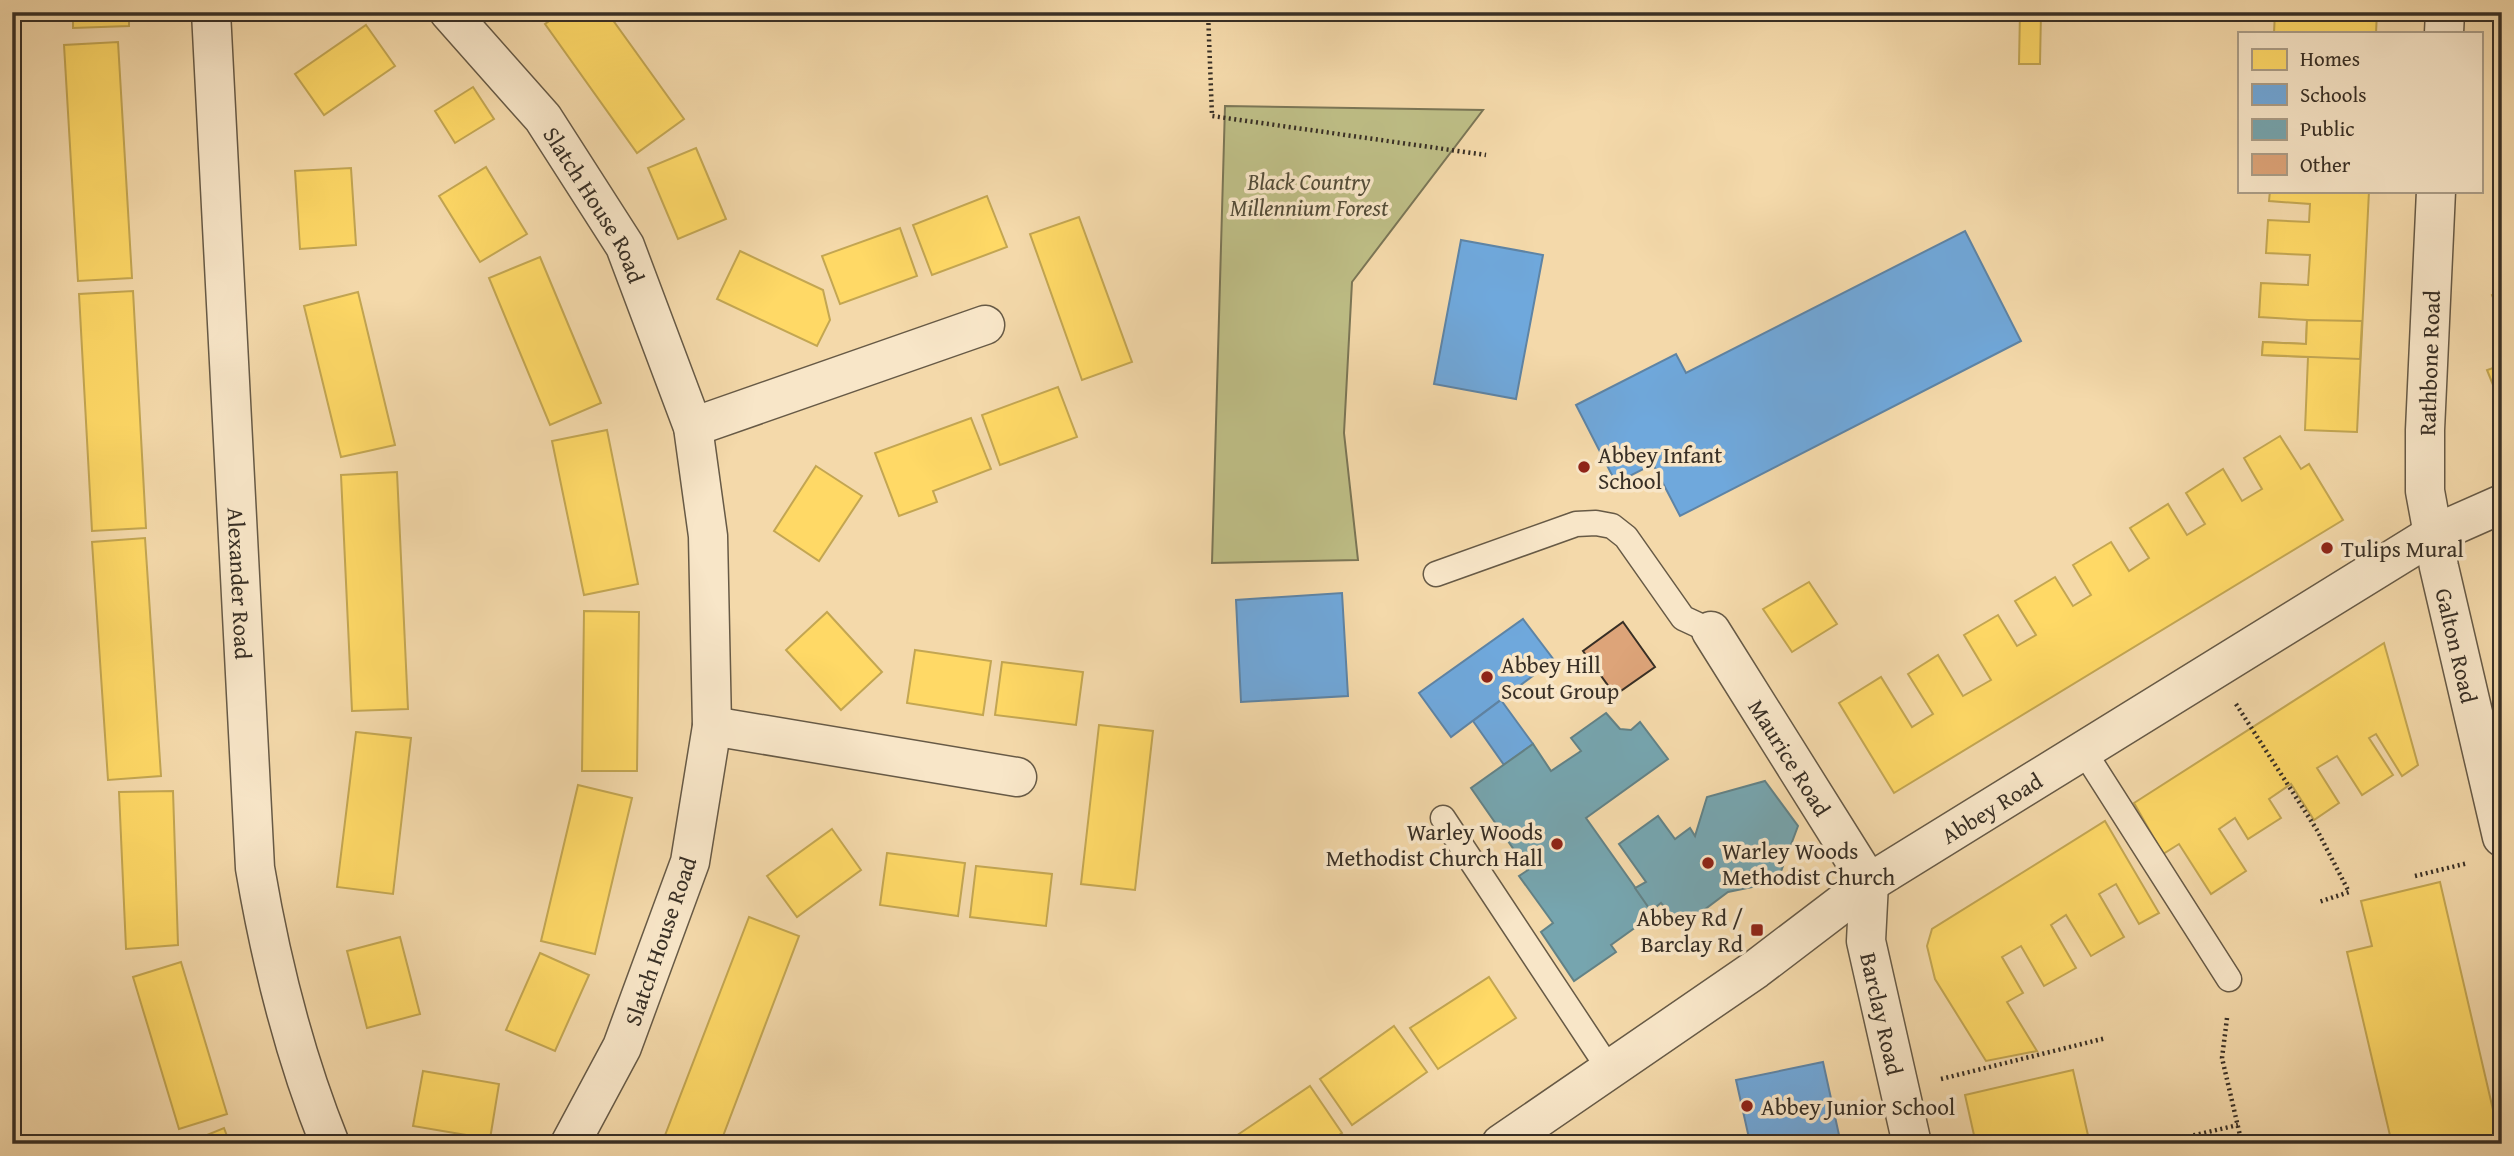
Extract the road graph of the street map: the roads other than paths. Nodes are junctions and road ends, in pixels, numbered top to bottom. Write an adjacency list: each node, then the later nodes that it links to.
1 (211, 12): 20 (street, Alexander Road)
2 (449, 12): 7 (street, Slatch House Road)
3 (2445, 12): 4 (street)
4 (2444, 32)
5 (2436, 192): 9 (street, Rathbone Road)
6 (985, 325): 7 (street)
7 (693, 427): 12 (street, Slatch House Road)
8 (2502, 504): 9 (street, Abbey Road)
9 (2432, 535): 13 (street, Abbey Road); 16 (street, Galton Road)
10 (1436, 574): 11 (lane)
11 (1712, 631): 17 (street, Maurice Road)
12 (712, 726): 14 (street); 21 (street, Slatch House Road)
13 (2083, 750): 17 (street, Abbey Road); 18 (lane)
14 (1017, 777)
15 (1443, 818): 19 (lane)
16 (2488, 849)
17 (1869, 883): 19 (street, Abbey Road); 23 (street, Barclay Road)
18 (2229, 979)
19 (1609, 1069): 22 (street, Abbey Road)
20 (330, 1144)
21 (570, 1144)
22 (1501, 1144)
23 (1912, 1144)

